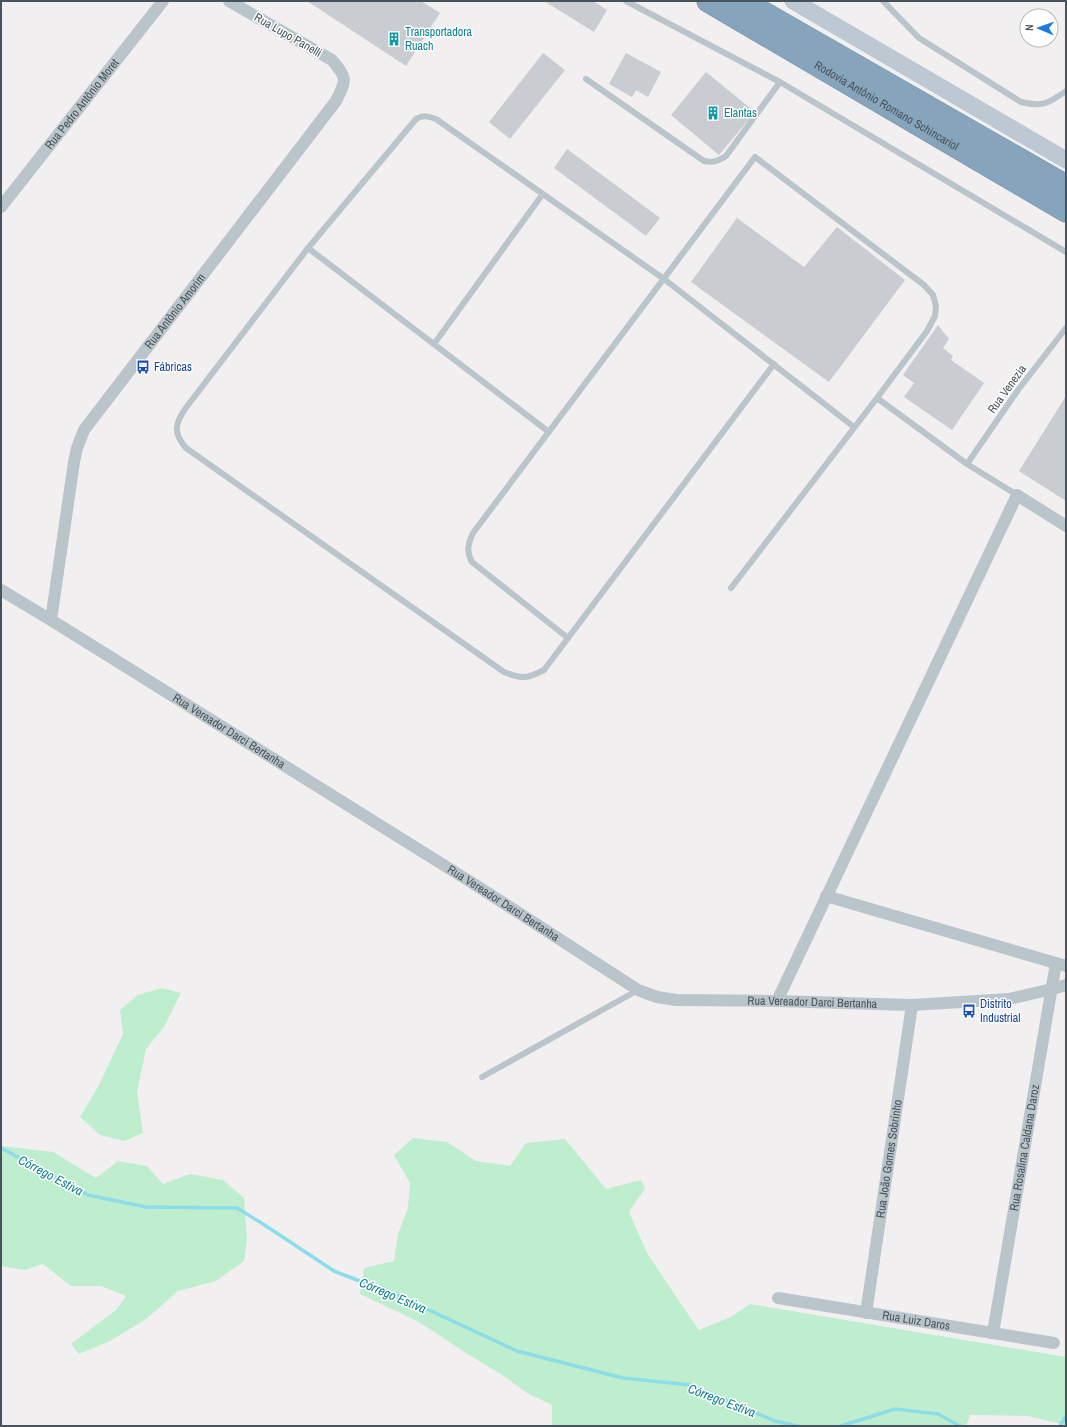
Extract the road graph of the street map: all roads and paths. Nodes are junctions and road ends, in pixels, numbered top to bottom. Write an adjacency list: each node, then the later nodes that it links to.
1 (163, 1): 15 (street, Rua Pedro Antônio Moret)
2 (229, 1): 8 (street, Rua Lupo Panelli)
3 (626, 1): 10 (lane)
4 (708, 1): 16 (highway, Rodovia Antônio Romano Schincariol)
5 (743, 1): 13 (highway, Rodovia Antônio Romano Schincariol)
6 (793, 1): 12 (street)
7 (883, 1): 11 (lane)
8 (343, 73): 31 (street, Rua Antônio Amorim)
9 (586, 79): 10 (lane)
10 (780, 82): 18 (lane)
11 (1066, 91)
12 (1066, 160)
13 (1066, 186)
14 (542, 195): 17 (lane); 19 (lane); 21 (lane)
15 (1, 207)
16 (1066, 210)
17 (308, 248): 21 (lane); 32 (lane)
18 (1066, 252)
19 (664, 280): 22 (lane); 23 (lane); 25 (lane)
20 (1066, 328): 26 (lane, Rua Venezia)
21 (434, 344): 25 (lane)
22 (774, 364): 24 (lane); 32 (lane)
23 (877, 398): 24 (lane); 26 (lane)
24 (854, 427): 29 (lane)
25 (549, 432): 32 (lane)
26 (967, 464): 27 (lane)
27 (1017, 495): 28 (street); 33 (street)
28 (1066, 526)
29 (731, 588)
30 (1, 590): 31 (street, Rua Vereador Darci Bertanha)
31 (51, 620): 37 (street, Rua Vereador Darci Bertanha)
32 (568, 638)
33 (826, 896): 34 (street); 38 (street)
34 (1061, 964): 36 (street, Rua Rosalina Caldana Daroz)
35 (1066, 985): 36 (street, Rua Vereador Darci Bertanha)
36 (1052, 989): 39 (street, Rua Vereador Darci Bertanha); 43 (street, Rua Rosalina Caldana Daroz)
37 (638, 990): 38 (street, Rua Vereador Darci Bertanha); 40 (lane)
38 (777, 1001): 39 (street, Rua Vereador Darci Bertanha)
39 (912, 1005): 42 (street, Rua João Gomes Sobrinho)
40 (482, 1077)
41 (778, 1298): 42 (street, Rua Luiz Daros)
42 (866, 1313): 43 (street, Rua Luiz Daros)
43 (993, 1333): 44 (street, Rua Luiz Daros)
44 (1054, 1343)

